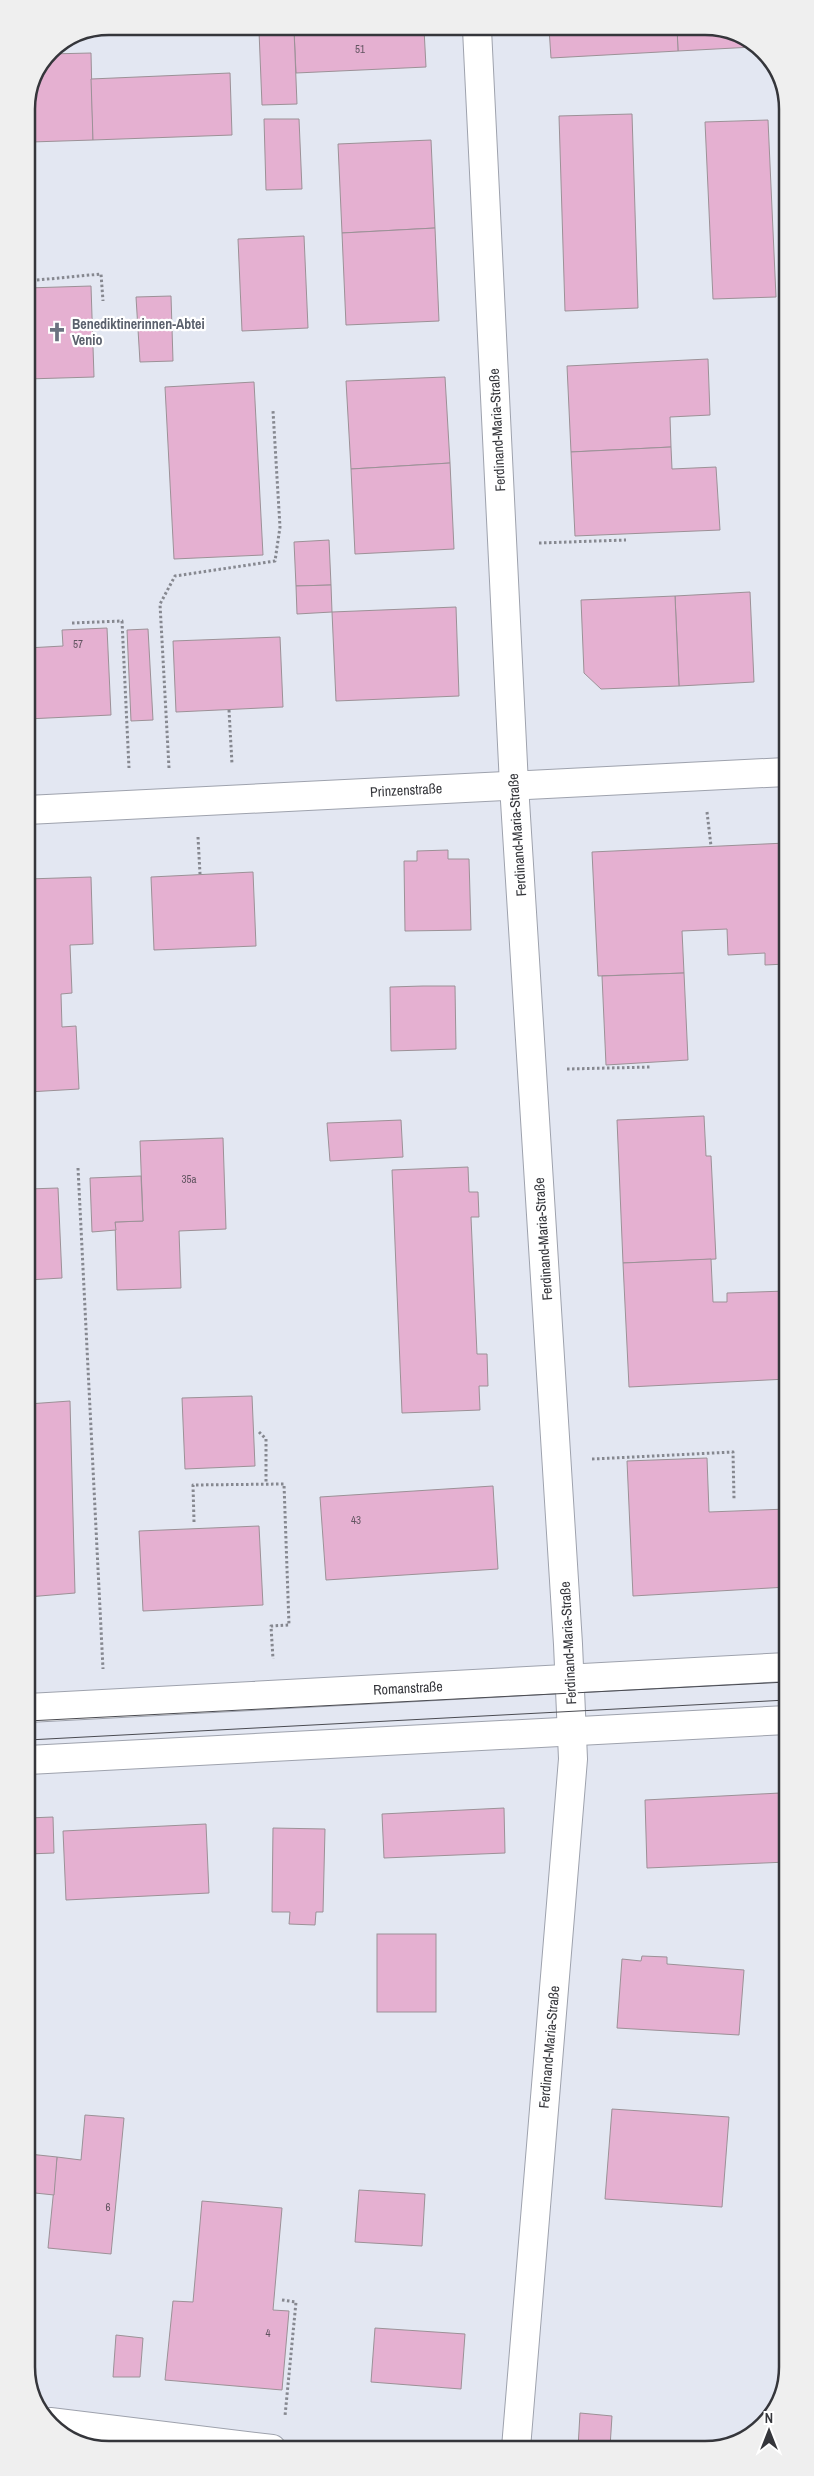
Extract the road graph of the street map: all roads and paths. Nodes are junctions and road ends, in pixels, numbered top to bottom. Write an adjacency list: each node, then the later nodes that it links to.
1 (477, 35): 6 (street, Ferdinand-Maria-Straße)
2 (35, 280): 3 (path)
3 (103, 301)
4 (273, 411): 12 (path)
5 (626, 540): 6 (path)
6 (502, 544): 10 (street, Ferdinand-Maria-Straße)
7 (72, 623): 13 (path)
8 (229, 710): 11 (path)
9 (779, 772): 10 (street, Prinzenstraße)
10 (514, 784): 11 (street, Prinzenstraße); 20 (street, Ferdinand-Maria-Straße)
11 (234, 799): 12 (street, Prinzenstraße)
12 (170, 802): 13 (street, Prinzenstraße)
13 (131, 805): 14 (street, Prinzenstraße)
14 (35, 810)
15 (708, 817): 17 (path)
16 (199, 845): 18 (path)
17 (711, 846)
18 (200, 874)
19 (651, 1067): 20 (path)
20 (532, 1070): 23 (street, Ferdinand-Maria-Straße)
21 (78, 1168): 30 (path)
22 (259, 1432): 24 (path)
23 (557, 1461): 25 (path); 28 (street, Ferdinand-Maria-Straße)
24 (266, 1484): 26 (path); 29 (path)
25 (734, 1500)
26 (194, 1522)
27 (779, 1668): 28 (street, Romanstraße)
28 (569, 1679): 29 (street, Romanstraße); 33 (street, Ferdinand-Maria-Straße)
29 (275, 1695): 30 (street, Romanstraße)
30 (105, 1704): 31 (street, Romanstraße)
31 (35, 1708)
32 (779, 1720): 33 (street)
33 (572, 1732): 34 (street); 39 (street, Ferdinand-Maria-Straße)
34 (35, 1760)
35 (282, 2300): 36 (path)
36 (285, 2420)
37 (61, 2423): 38 (street)
38 (206, 2441)
39 (517, 2441)

